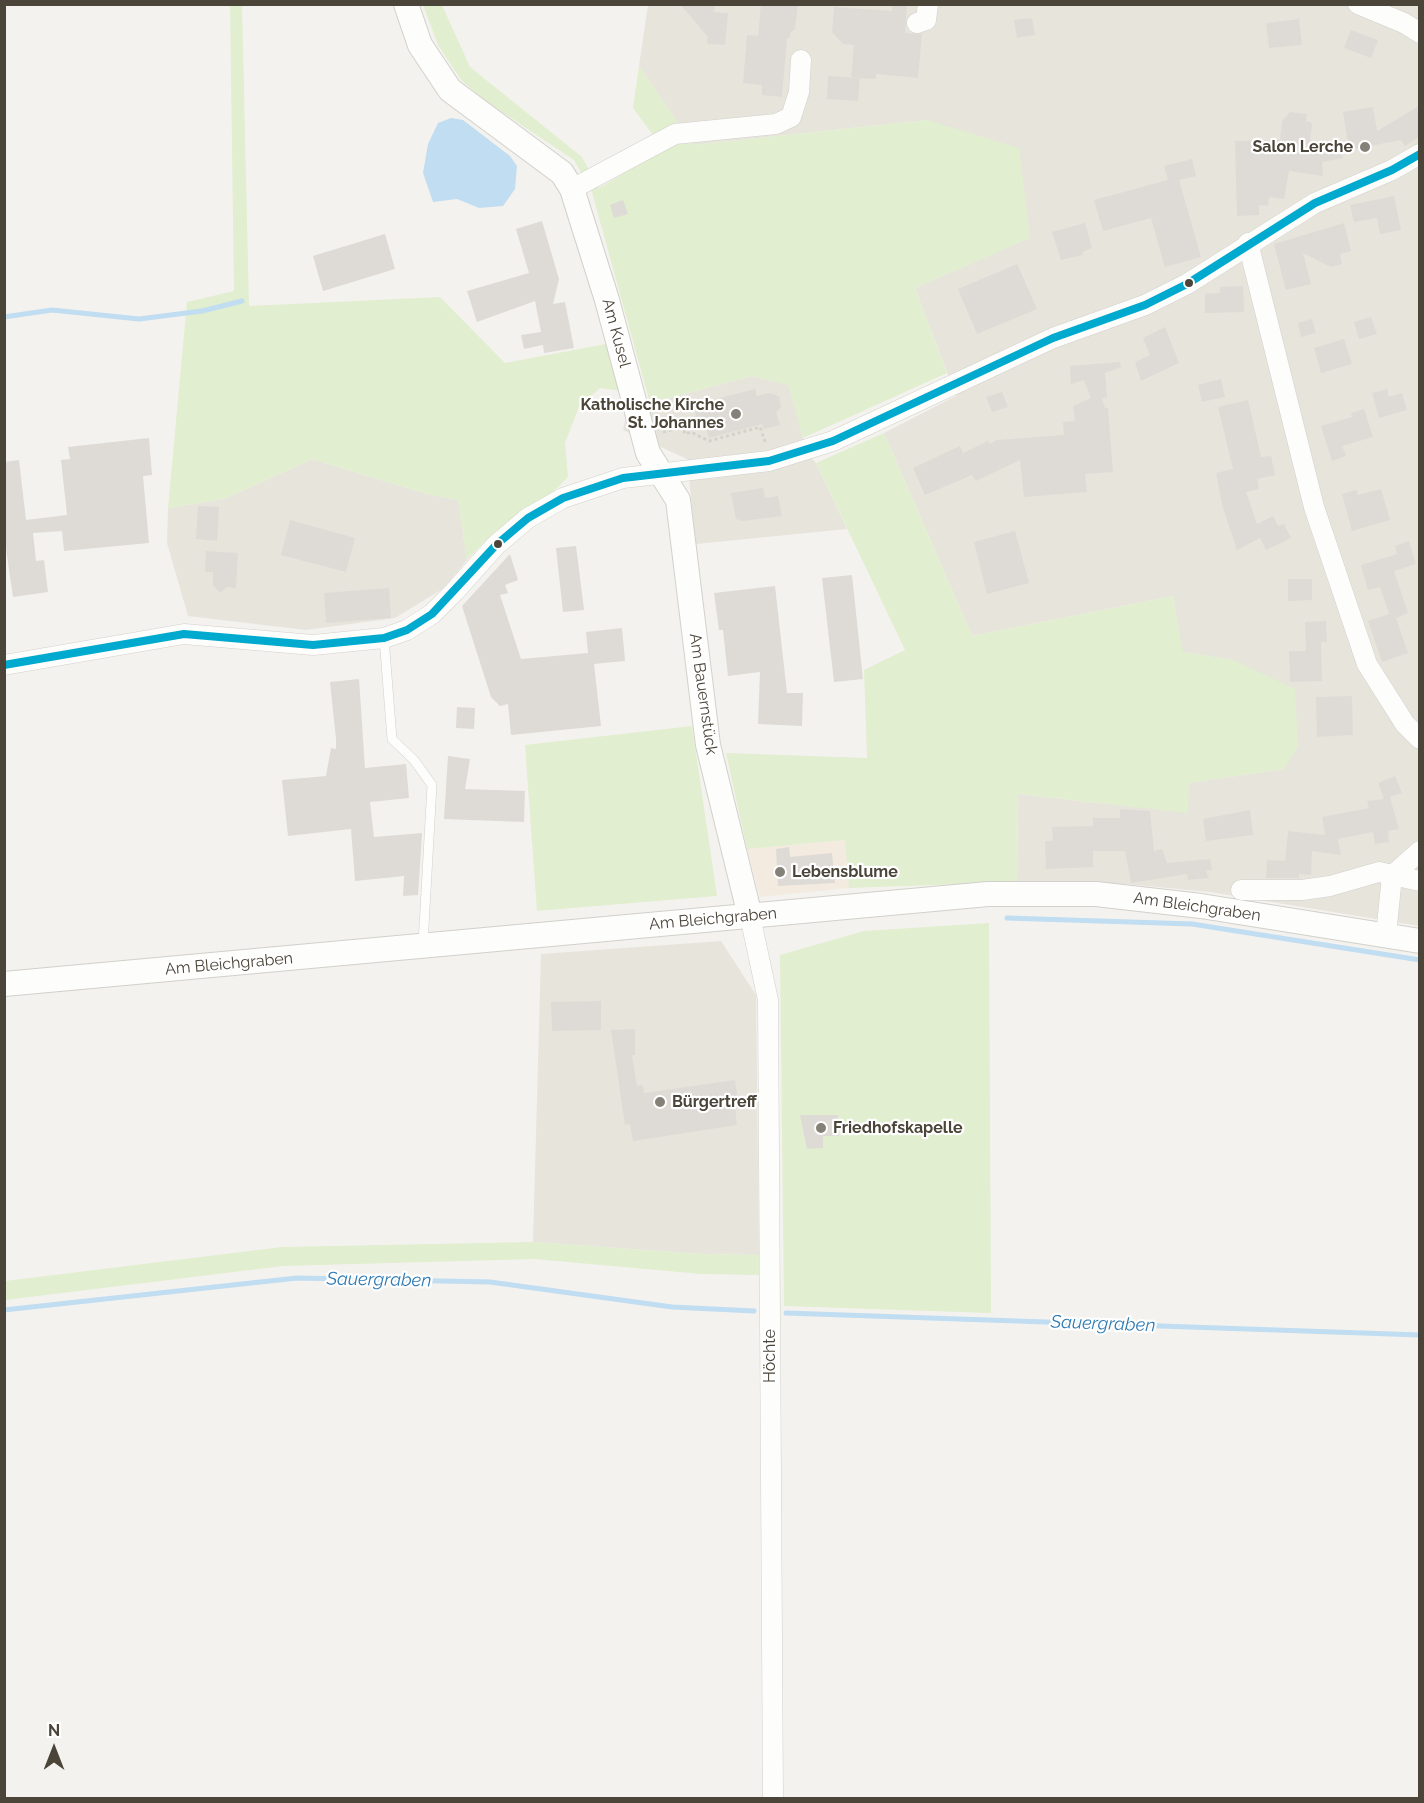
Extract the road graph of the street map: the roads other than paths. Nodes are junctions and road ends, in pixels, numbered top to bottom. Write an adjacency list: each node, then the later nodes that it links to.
1 (406, 4): 8 (street, Am Kusel)
2 (928, 4): 4 (street)
3 (1358, 4): 5 (street)
4 (917, 23)
5 (1419, 33)
6 (801, 60): 8 (street)
7 (1419, 154): 9 (street)
8 (572, 189): 10 (street, Am Kusel)
9 (1248, 243): 10 (street); 13 (street)
10 (663, 474): 11 (street); 18 (street, Am Bauernstück)
11 (384, 638): 12 (street); 21 (lane)
12 (4, 665)
13 (1419, 739)
14 (1419, 851): 15 (street)
15 (1392, 876): 16 (street); 17 (street); 19 (street)
16 (1419, 881)
17 (1242, 890)
18 (750, 916): 19 (street, Am Bleichgraben); 21 (street, Am Bleichgraben); 23 (street, Höchte)
19 (1386, 935): 20 (street, Am Bleichgraben)
20 (1419, 941)
21 (422, 946): 22 (street, Am Bleichgraben)
22 (4, 984)
23 (777, 1798)

